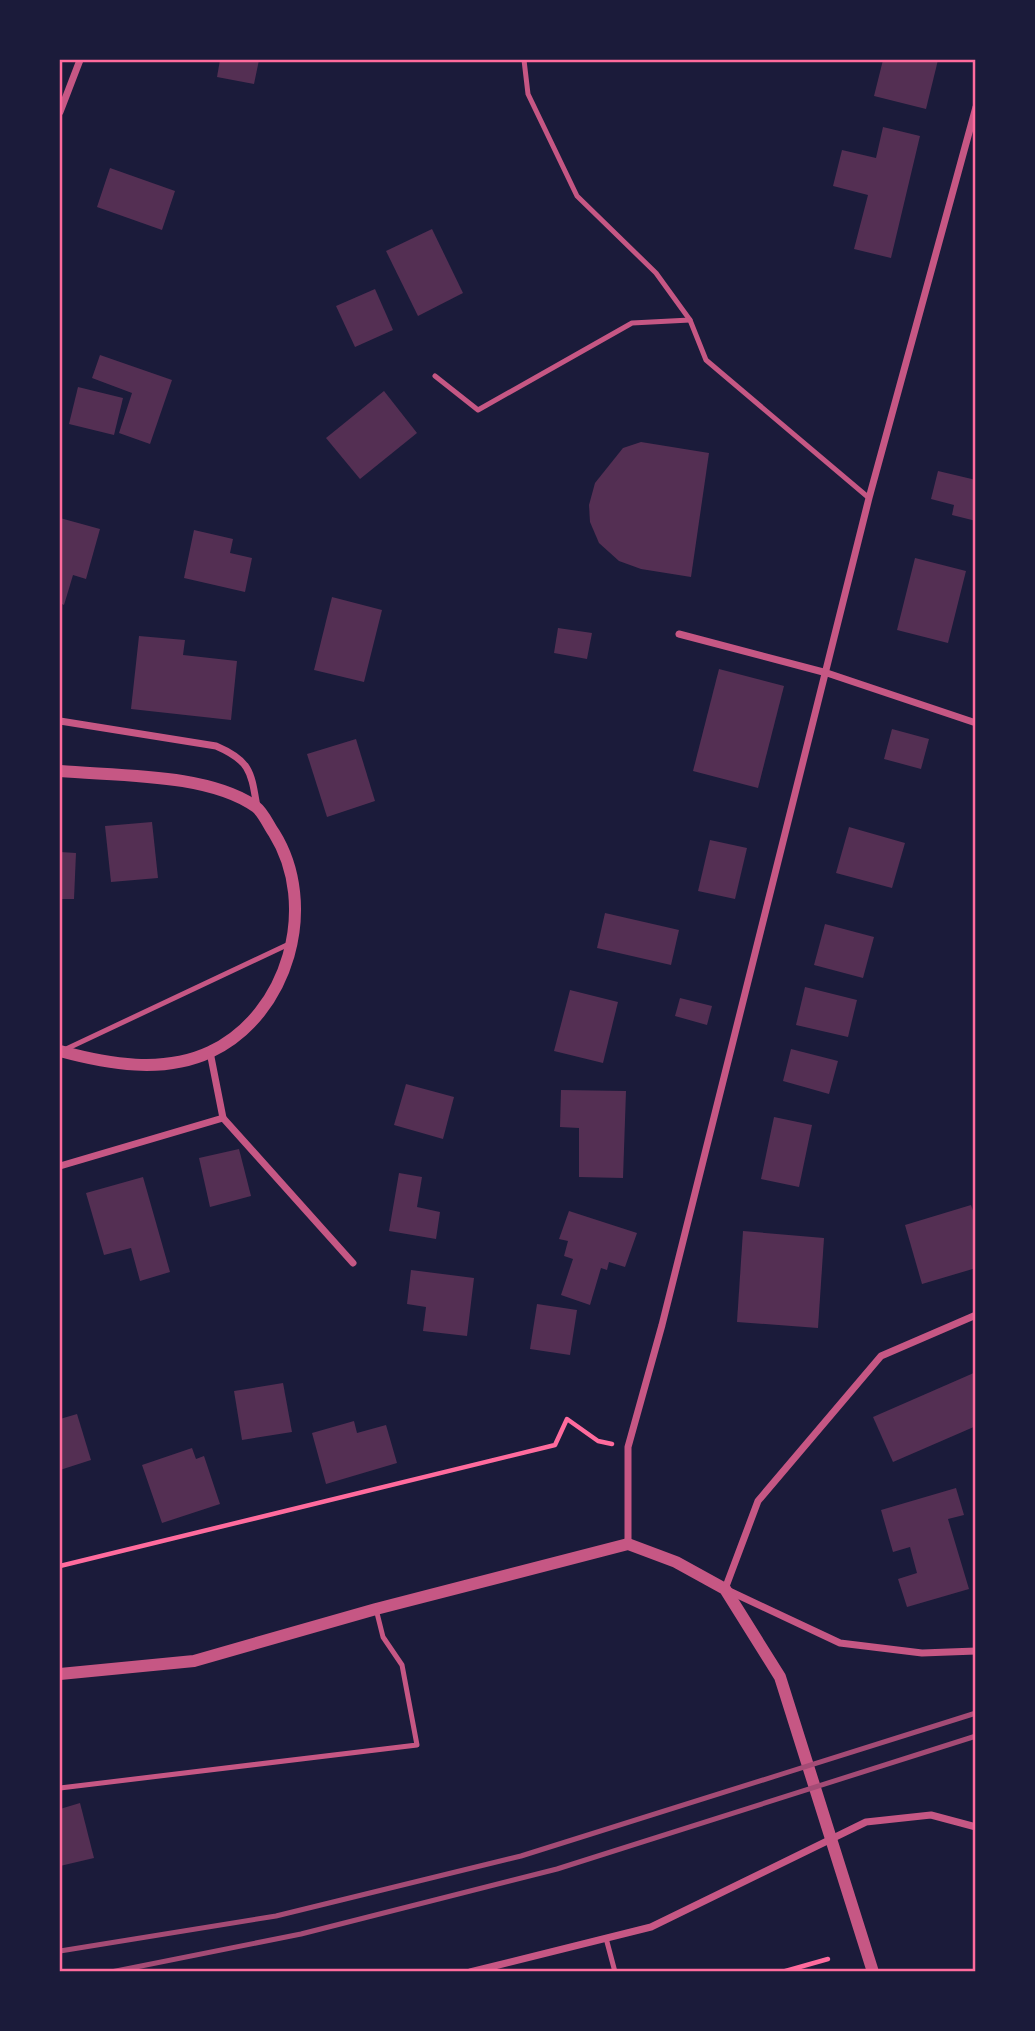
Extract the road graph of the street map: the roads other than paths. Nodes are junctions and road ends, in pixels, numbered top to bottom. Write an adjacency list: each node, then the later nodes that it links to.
1 (80, 60): 4 (street)
2 (524, 60): 5 (lane)
3 (975, 107): 7 (street)
4 (60, 112)
5 (690, 320): 6 (lane); 7 (lane)
6 (435, 376)
7 (869, 498): 9 (street)
8 (679, 634): 9 (street)
9 (827, 673): 11 (street); 21 (street)
10 (60, 721): 13 (street)
11 (975, 723)
12 (60, 771): 13 (street)
13 (257, 808): 14 (street)
14 (293, 943): 15 (lane); 16 (street)
15 (60, 1051): 16 (street)
16 (210, 1052): 17 (street)
17 (223, 1118): 18 (street); 19 (street)
18 (60, 1166)
19 (353, 1263)
20 (975, 1315): 22 (street)
21 (628, 1544): 22 (street); 23 (street)
22 (725, 1589): 24 (street); 31 (street)
23 (376, 1609): 25 (street); 26 (lane)
24 (975, 1651)
25 (60, 1674)
26 (60, 1788)
27 (975, 1826): 28 (street)
28 (606, 1938): 29 (street); 30 (lane)
29 (470, 1972)
30 (615, 1972)
31 (873, 1972)

